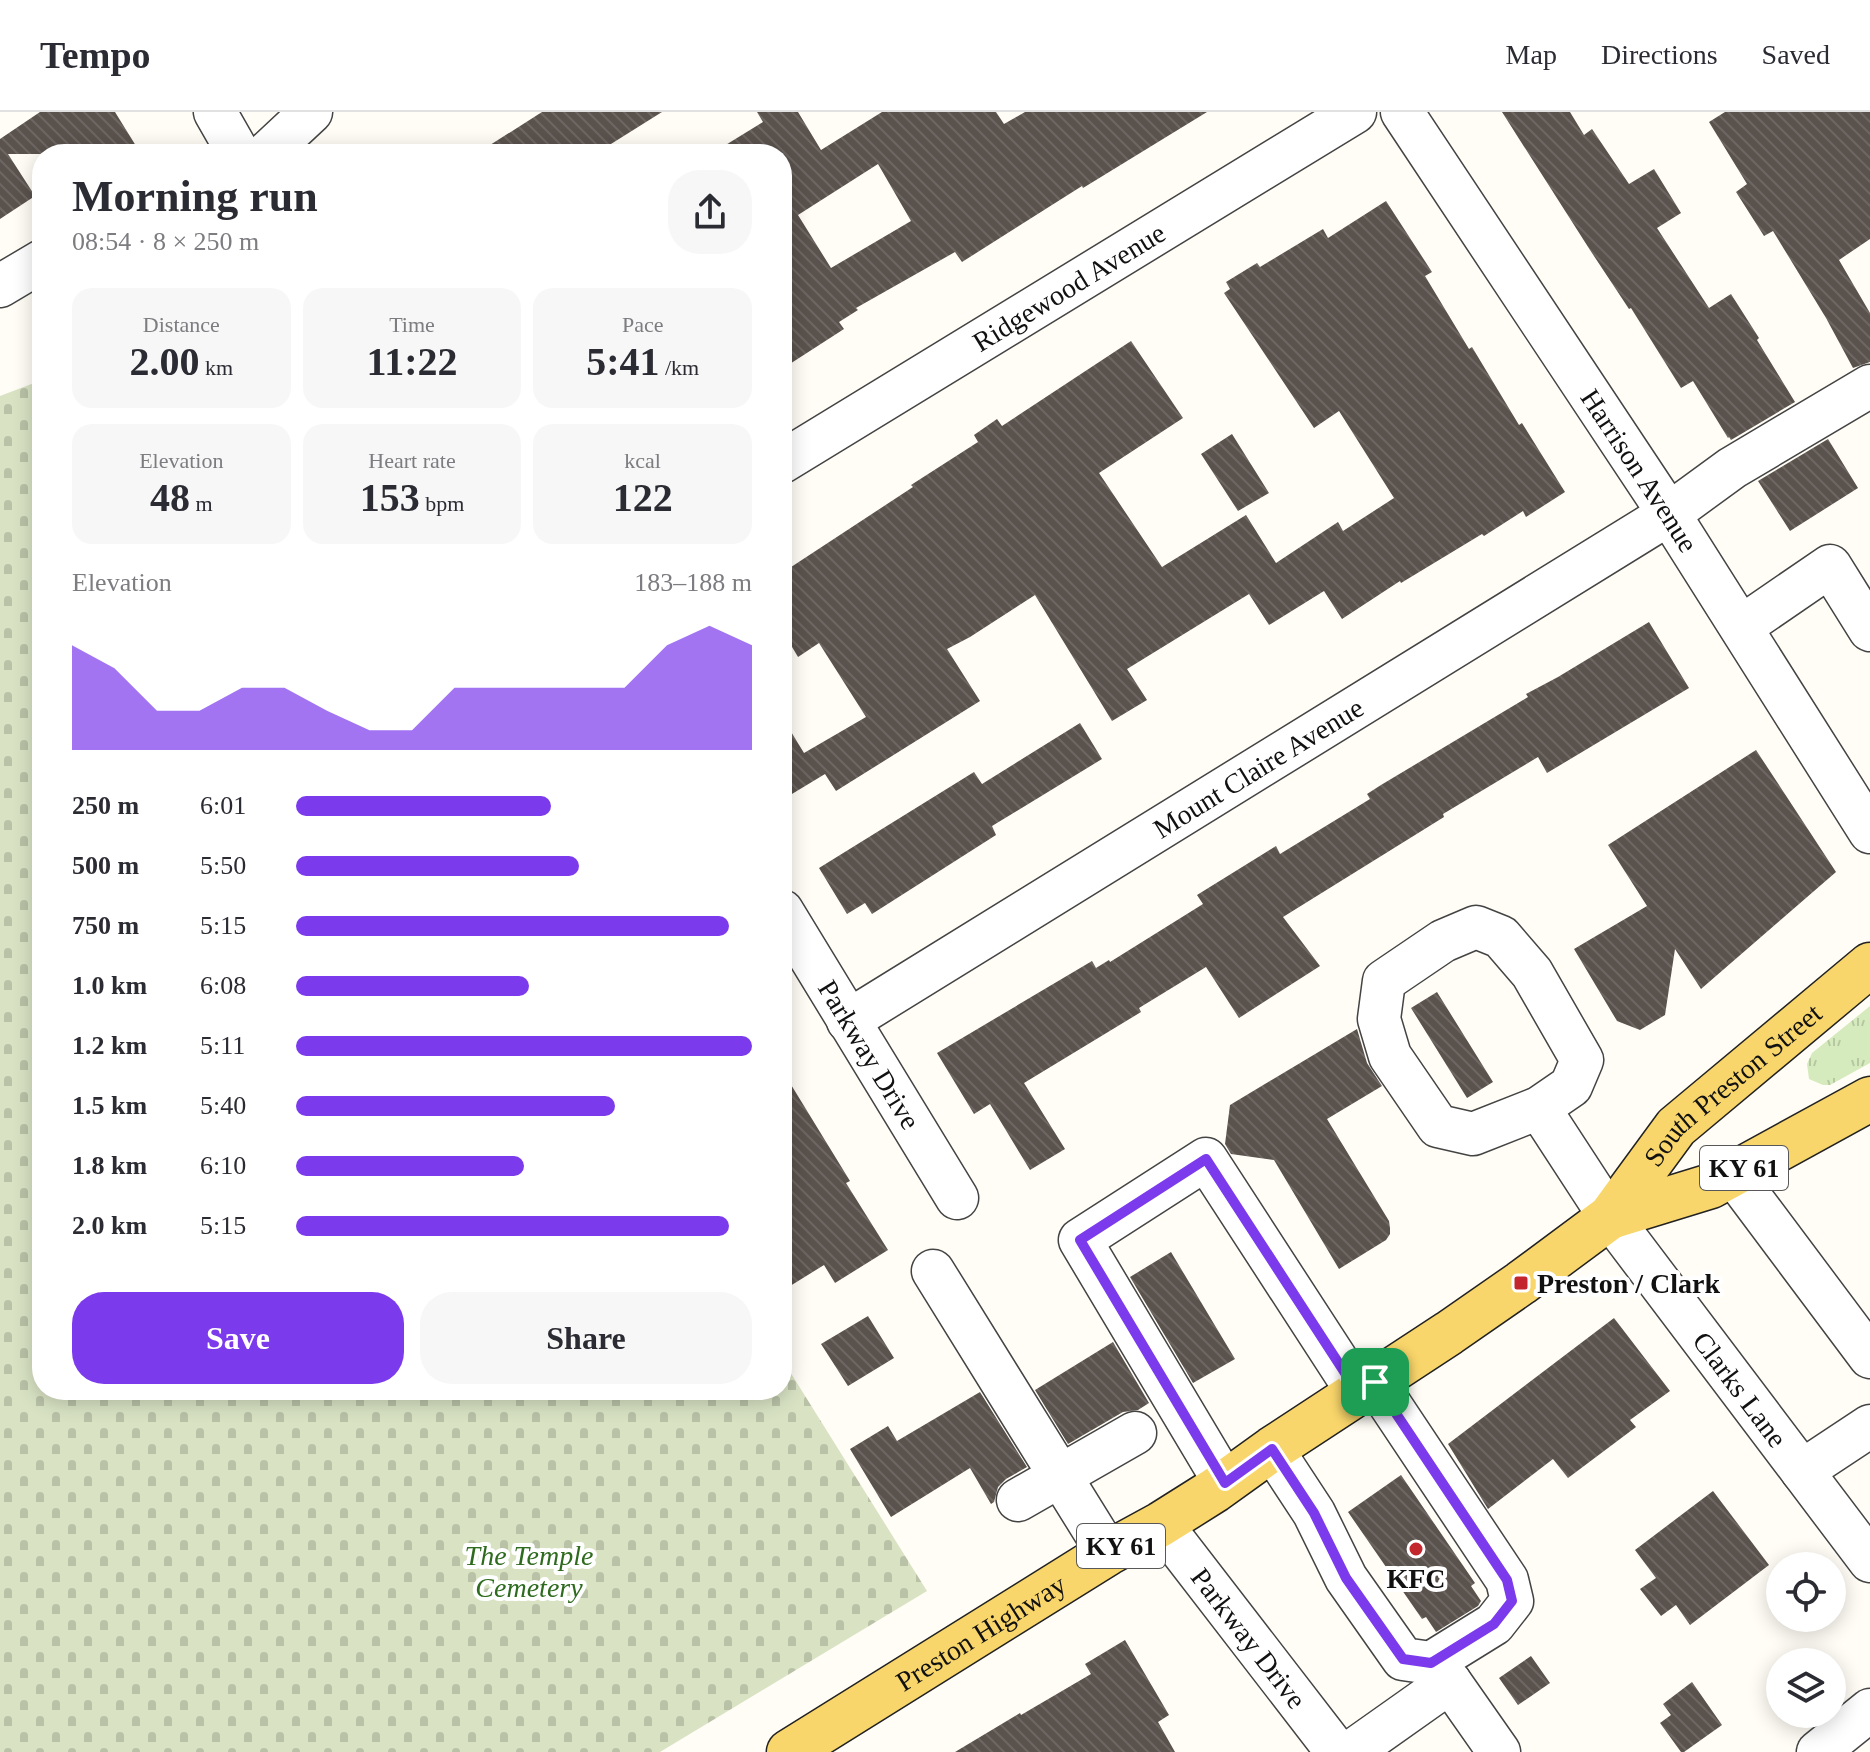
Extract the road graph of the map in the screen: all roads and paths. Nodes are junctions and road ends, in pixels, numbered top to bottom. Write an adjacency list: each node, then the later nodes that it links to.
1 (215, 112): 5 (street)
2 (311, 112): 6 (street)
3 (1355, 112): 10 (street, Ridgewood Avenue)
4 (1402, 112): 11 (street, Harrison Avenue)
5 (233, 144)
6 (277, 144)
7 (32, 267): 8 (street)
8 (0, 286)
9 (1870, 386): 11 (street, Mount Claire Avenue)
10 (792, 456)
11 (1669, 514): 12 (street, Harrison Avenue); 17 (street, Mount Claire Avenue)
12 (1741, 627): 13 (street); 14 (street, Harrison Avenue)
13 (1870, 630)
14 (1870, 832)
15 (792, 928): 17 (street, Parkway Drive)
16 (1870, 965): 22 (main road, South Preston Street / KY 61)
17 (848, 1021): 21 (street, Parkway Drive)
18 (1870, 1099): 20 (main road, KY 61)
19 (1539, 1108): 19 (street); 22 (street, Clarks Lane)
20 (1733, 1174): 22 (main road, KY 61); 24 (street)
21 (957, 1198)
22 (1610, 1217): 25 (main road, Preston Highway / KY 61); 29 (street, Clarks Lane)
23 (933, 1271): 30 (street)
24 (1870, 1357)
25 (1366, 1388): 28 (main road, Preston Highway / KY 61); 31 (street); 36 (street)
26 (1870, 1426): 29 (street)
27 (1135, 1433): 30 (street)
28 (1272, 1449): 31 (main road, Preston Highway / KY 61); 36 (street)
29 (1802, 1471): 35 (street, Clarks Lane)
30 (1061, 1476): 32 (street); 34 (street)
31 (1225, 1483): 33 (main road, Preston Highway / KY 61)
32 (1018, 1500)
33 (1161, 1524): 34 (main road, Preston Highway / KY 61); 39 (street, Parkway Drive)
34 (1108, 1553): 38 (main road, Preston Highway / KY 61)
35 (1870, 1561)
36 (1441, 1672): 40 (street); 41 (street)
37 (1870, 1710): 42 (street)
38 (789, 1752)
39 (1337, 1752)
40 (1351, 1752)
41 (1499, 1752)
42 (1818, 1752)

